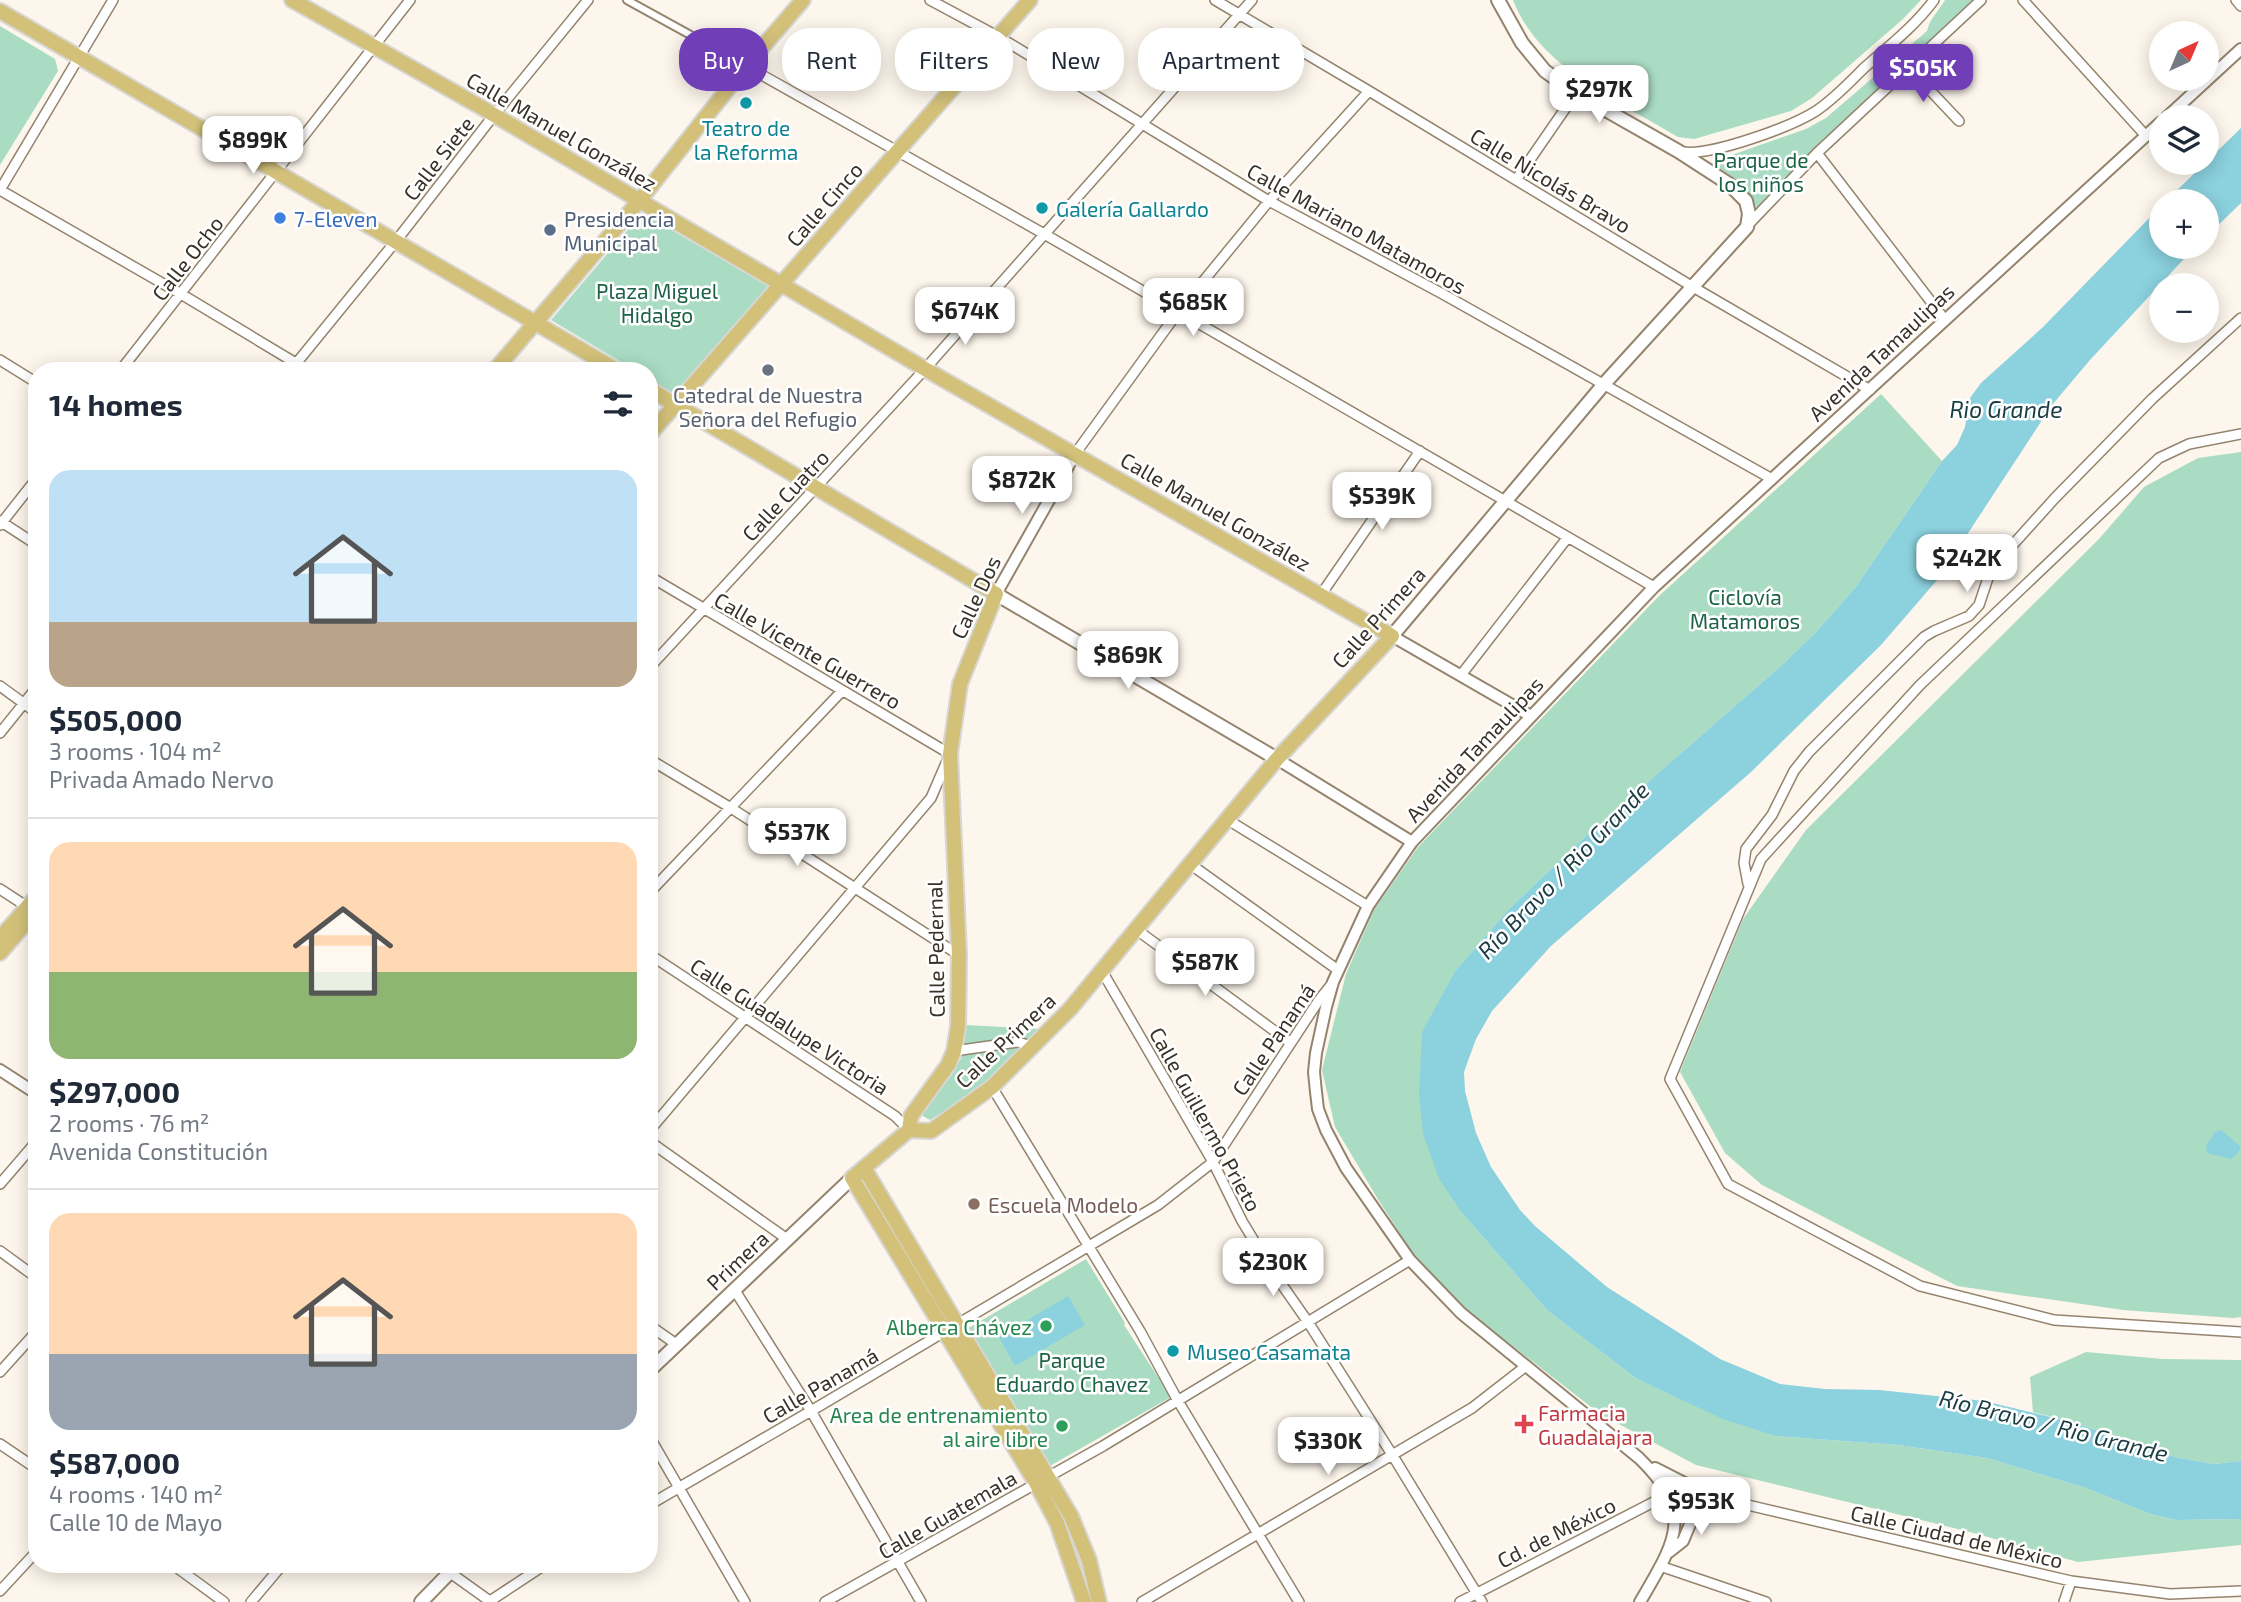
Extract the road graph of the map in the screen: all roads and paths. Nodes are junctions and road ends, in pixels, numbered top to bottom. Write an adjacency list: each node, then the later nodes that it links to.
1 (113, 0): 26 (street)
2 (292, 0): 24 (main road, Calle Manuel González)
3 (410, 0): 24 (street, Calle Ocho)
4 (588, 0): 34 (street, Calle Siete)
5 (627, 0): 21 (street)
6 (803, 0): 22 (main road)
7 (930, 0): 19 (street, Calle Mariano Matamoros)
8 (1030, 0): 20 (main road, Calle Cinco)
9 (1215, 0): 18 (street, Calle Nicolás Bravo)
10 (1252, 0): 18 (street, Calle Cuatro)
11 (1499, 0): 32 (main road)
12 (1934, 0): 38 (street)
13 (1981, 0): 27 (street, Calle Primera)
14 (2023, 0): 37 (street)
15 (2236, 0): 16 (street)
16 (2241, 6)
17 (0, 11): 26 (main road)
18 (1239, 15): 31 (street, Calle Nicolás Bravo); 36 (street, Calle Cuatro)
19 (982, 28)
20 (1007, 28)
21 (679, 29)
22 (768, 41)
23 (1013, 46): 36 (street, Calle Mariano Matamoros)
24 (373, 47): 34 (main road, Calle Manuel González); 41 (street, Calle Ocho)
25 (2241, 49): 33 (street)
26 (79, 57): 41 (main road); 43 (street)
27 (1908, 67): 35 (street); 40 (street, Calle Primera)
28 (768, 78): 39 (street)
29 (726, 91): 44 (main road)
30 (952, 91): 39 (main road, Calle Cinco)
31 (1369, 91): 42 (street, Calle Nicolás Bravo); 45 (street, Calle Dos)
32 (1576, 93): 38 (main road); 42 (street)
33 (2180, 105)
34 (494, 115): 44 (main road, Calle Manuel González); 48 (street, Calle Siete)
35 (1959, 121)
36 (1142, 126): 45 (street, Calle Mariano Matamoros); 47 (street, Calle Cuatro)
37 (2147, 136): 54 (street, Avenida Tamaulipas)
38 (1678, 151): 46 (main road)
39 (898, 152): 47 (street); 49 (main road, Calle Cinco)
40 (1817, 153): 46 (street, Calle Primera); 54 (street)
41 (275, 172): 48 (main road); 51 (street, Calle Ocho)
42 (1516, 180): 50 (street, Calle Nicolás Bravo)
43 (0, 190): 51 (street)
44 (640, 201): 49 (main road, Calle Manuel González); 55 (main road)
45 (1269, 201): 52 (street, Calle Dos); 64 (street, Calle Mariano Matamoros)
46 (1747, 227): 50 (main road, Calle Primera)
47 (1046, 234): 52 (street); 62 (street, Calle Cuatro)
48 (396, 241): 55 (main road); 59 (street, Calle Siete)
49 (783, 284): 62 (main road, Calle Manuel González); 67 (main road, Calle Cinco)
50 (1693, 287): 64 (main road, Calle Primera); 65 (street, Calle Nicolás Bravo)
51 (181, 294): 57 (street, Calle Ocho); 58 (street)
52 (1178, 312): 70 (street); 71 (street, Calle Dos)
53 (2241, 318): 102 (street)
54 (1945, 320): 65 (street, Avenida Tamaulipas)
55 (536, 323): 60 (main road); 61 (main road)
56 (0, 360): 63 (street)
57 (127, 362)
58 (285, 362)
59 (297, 362)
60 (502, 362)
61 (603, 362)
62 (925, 369): 71 (main road, Calle Manuel González); 73 (street, Calle Cuatro)
63 (28, 377)
64 (1604, 384): 72 (street, Calle Mariano Matamoros); 75 (main road, Calle Primera)
65 (1870, 390): 72 (street, Avenida Tamaulipas)
66 (658, 394): 67 (main road)
67 (675, 404): 68 (main road, Calle Cinco); 73 (main road)
68 (658, 424)
69 (2241, 434): 102 (street)
70 (1420, 451): 75 (street); 82 (street)
71 (1075, 454): 81 (street, Calle Dos); 82 (main road, Calle Manuel González)
72 (1772, 479): 80 (street, Avenida Tamaulipas)
73 (816, 488): 81 (main road); 83 (street, Calle Cuatro)
74 (28, 489): 76 (street)
75 (1507, 501): 77 (street); 84 (main road, Calle Primera)
76 (1, 523): 78 (street)
77 (1568, 537): 80 (street); 86 (street)
78 (28, 540)
79 (658, 582): 83 (street, Calle Vicente Guerrero)
80 (1654, 587): 92 (street, Avenida Tamaulipas)
81 (996, 594): 94 (main road, Calle Dos); 95 (main road)
82 (1320, 596): 84 (main road, Calle Manuel González)
83 (703, 609): 85 (street, Calle Cuatro); 88 (street, Calle Vicente Guerrero)
84 (1392, 636): 86 (street); 95 (main road, Calle Primera)
85 (658, 658)
86 (1461, 675): 92 (street)
87 (0, 687): 90 (street)
88 (842, 691): 94 (street, Calle Vicente Guerrero); 97 (street)
89 (28, 699): 90 (street)
90 (24, 704): 91 (street); 93 (street)
91 (28, 707)
92 (1531, 716): 99 (street, Avenida Tamaulipas)
93 (0, 733)
94 (950, 754): 103 (street, Calle Dos); 112 (main road, Calle Pedernal)
95 (1277, 759): 98 (main road, Calle Primera); 99 (street)
96 (658, 764): 97 (street)
97 (731, 807): 101 (street); 103 (street)
98 (1228, 820): 100 (main road, Calle Primera); 106 (street)
99 (1412, 842): 106 (street, Avenida Tamaulipas)
100 (1191, 864): 109 (main road, Calle Primera); 114 (street)
101 (658, 883)
102 (1748, 886): 142 (street)
103 (856, 888): 112 (street); 117 (street, Calle Dos)
104 (0, 889): 105 (street)
105 (28, 905)
106 (1368, 906): 114 (street, Avenida Tamaulipas)
107 (28, 913): 110 (main road)
108 (28, 916): 111 (main road)
109 (1137, 930): 115 (main road, Calle Primera); 118 (street)
110 (0, 938)
111 (0, 953)
112 (959, 955): 120 (main road, Calle Pedernal)
113 (658, 960): 117 (street, Calle Guadalupe Victoria)
114 (1338, 970): 116 (street, Avenida Tamaulipas)
115 (1102, 971): 119 (main road, Calle Primera); 128 (street, Calle Guillermo Prieto)
116 (1334, 982): 118 (street, Calle Panamá); 135 (street, Avenida Tamaulipas)
117 (746, 1018): 124 (street, Calle Dos); 125 (street, Calle Guadalupe Victoria)
118 (1292, 1043): 128 (street, Calle Panamá)
119 (1034, 1047): 120 (street); 122 (main road, Calle Primera)
120 (954, 1051): 125 (main road, Calle Pedernal)
121 (0, 1070): 123 (street)
122 (992, 1087): 125 (main road, Calle Primera); 133 (street)
123 (28, 1088)
124 (658, 1121)
125 (909, 1130): 129 (main road, Calle Primera)
126 (658, 1147): 132 (street)
127 (28, 1151): 131 (street)
128 (1213, 1162): 133 (street, Calle Panamá); 138 (street, Calle Guillermo Prieto)
129 (864, 1168): 130 (main road, Calle Primera); 139 (main road)
130 (852, 1178): 132 (main road, Primera); 141 (main road)
131 (0, 1184)
132 (787, 1239): 137 (main road, Primera)
133 (1088, 1248): 139 (street, Calle Panamá); 148 (street)
134 (0, 1251): 136 (street)
135 (1410, 1260): 138 (street, Calle Guatemala); 146 (street, Avenida Tamaulipas)
136 (28, 1271)
137 (734, 1289): 144 (main road, Primera); 149 (street)
138 (1308, 1322): 148 (street, Calle Guatemala); 152 (street, Calle Guillermo Prieto)
139 (958, 1324): 141 (street, Calle Panamá); 155 (main road)
140 (658, 1331): 144 (street)
141 (945, 1332): 149 (street, Calle Panamá); 155 (main road)
142 (2241, 1332)
143 (28, 1341): 147 (street)
144 (676, 1344): 145 (main road, Primera)
145 (658, 1362)
146 (1525, 1366): 152 (street); 153 (street, Avenida Tamaulipas)
147 (0, 1372)
148 (1178, 1401): 155 (street, Calle Guatemala); 160 (street)
149 (811, 1411): 156 (street, Calle Panamá); 163 (street)
150 (0, 1444): 154 (street)
151 (658, 1452): 156 (street)
152 (1393, 1456): 160 (street); 173 (street, Calle Guillermo Prieto)
153 (1644, 1462): 157 (street, Avenida Tamaulipas); 158 (street)
154 (28, 1463)
155 (1042, 1480): 163 (street, Calle Guatemala); 182 (main road); 183 (main road)
156 (679, 1488): 159 (street, Calle Panamá); 179 (street)
157 (1669, 1494): 158 (street, Calle Ciudad de México); 161 (street); 173 (street, Cd. de México)
158 (1708, 1495): 161 (street); 170 (street, Calle Ciudad de México)
159 (658, 1500)
160 (1259, 1535): 184 (street); 185 (street)
161 (1669, 1552): 164 (street)
162 (28, 1560): 171 (street)
163 (899, 1562): 180 (street, Calle Guatemala); 181 (street)
164 (1660, 1566): 187 (street); 188 (street)
165 (184, 1573): 175 (street)
166 (275, 1573): 176 (street)
167 (449, 1573): 177 (main road)
168 (459, 1573): 178 (street)
169 (533, 1573): 178 (street)
170 (2071, 1581): 174 (street, Calle Ciudad de México); 189 (street)
171 (0, 1591)
172 (2241, 1591): 174 (street, Calle Ciudad de México)
173 (1479, 1598): 186 (street, Cd. de México)
174 (2170, 1598)
175 (223, 1602)
176 (251, 1602)
177 (421, 1602)
178 (491, 1602)
179 (746, 1602)
180 (825, 1602)
181 (921, 1602)
182 (1084, 1602)
183 (1099, 1602)
184 (1142, 1602)
185 (1299, 1602)
186 (1460, 1602)
187 (1640, 1602)
188 (1766, 1602)
189 (2064, 1602)

